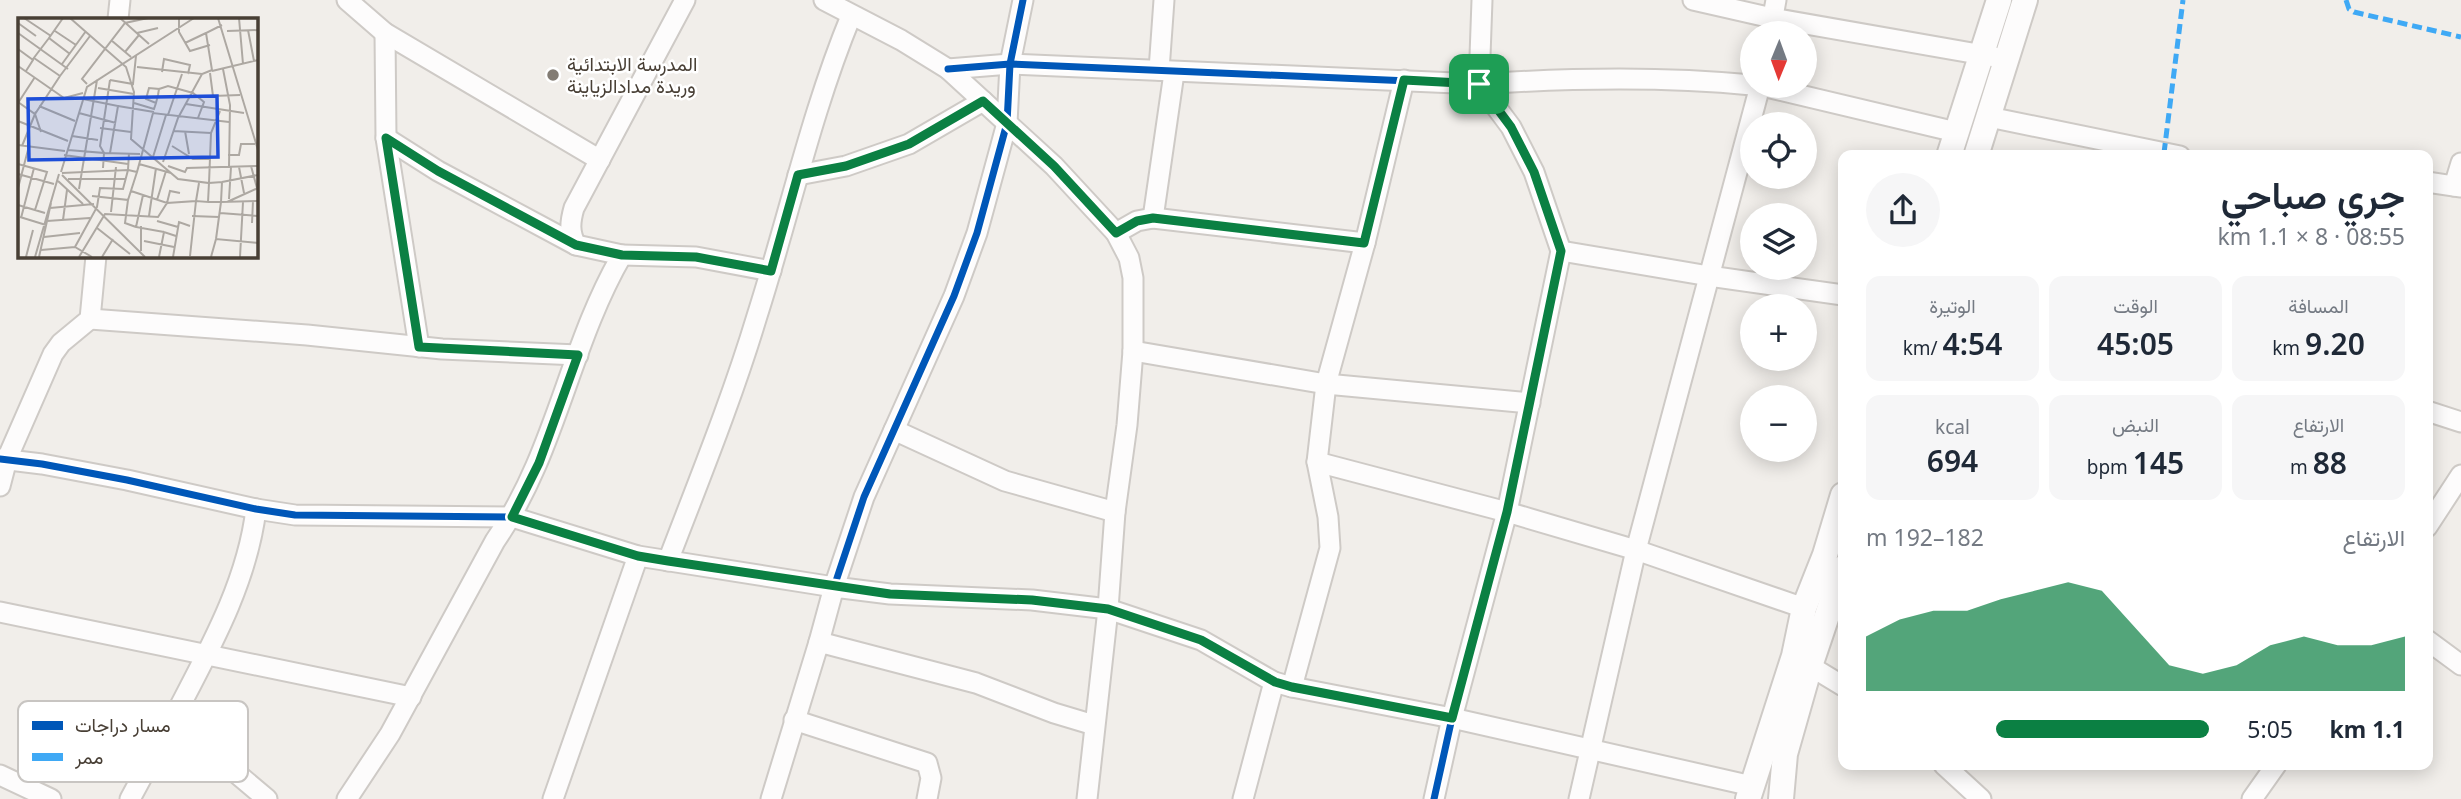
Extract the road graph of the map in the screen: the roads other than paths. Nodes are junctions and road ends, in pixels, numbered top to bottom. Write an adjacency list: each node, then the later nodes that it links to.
1 (120, 0): 13 (street)
2 (347, 0): 14 (street)
3 (685, 0): 32 (street)
4 (824, 0): 11 (street)
5 (1023, 0): 16 (street)
6 (1164, 0): 18 (street)
7 (1482, 0): 20 (street)
8 (1693, 0): 12 (street)
9 (1999, 0): 15 (street)
10 (2025, 0): 15 (street)
11 (851, 16): 17 (street); 34 (street)
12 (1773, 17): 15 (street)
13 (118, 18)
14 (385, 33): 28 (street); 32 (street)
15 (1995, 57): 25 (street); 27 (street)
16 (1010, 64): 17 (street); 18 (street); 26 (street)
17 (948, 69): 24 (street)
18 (1166, 71): 19 (street); 37 (street)
19 (1404, 80): 20 (street); 39 (street)
20 (1479, 84): 21 (street); 41 (street)
21 (1740, 84)
22 (1758, 98): 45 (street)
23 (1812, 98): 27 (street)
24 (983, 101): 26 (street); 34 (street)
25 (1989, 117): 30 (street); 31 (street)
26 (1007, 123): 38 (street); 55 (street)
27 (1956, 132): 29 (street)
28 (386, 138): 40 (street); 48 (street)
29 (1951, 150)
30 (1978, 150)
31 (2151, 150)
32 (600, 160): 40 (street)
33 (2461, 163): 36 (street)
34 (798, 175): 44 (street)
35 (2433, 183): 36 (street)
36 (2458, 187)
37 (1153, 218): 38 (street); 39 (street)
38 (1116, 233): 49 (street)
39 (1364, 243): 51 (street)
40 (576, 245): 42 (street)
41 (1561, 251): 45 (street); 52 (street)
42 (622, 255): 44 (street); 50 (street)
43 (96, 257): 47 (street)
44 (771, 271): 68 (street)
45 (1709, 276): 46 (street); 66 (street)
46 (1838, 294)
47 (90, 319): 48 (street); 56 (street)
48 (419, 347): 50 (street)
49 (1133, 351): 51 (street); 63 (street)
50 (578, 355): 64 (street)
51 (1326, 384): 52 (street); 57 (street)
52 (1530, 403): 61 (street)
53 (2433, 413): 54 (street)
54 (2461, 422)
55 (894, 430): 63 (street); 70 (street)
56 (4, 459): 59 (street); 60 (street)
57 (1317, 462): 61 (street); 80 (street)
58 (2461, 475): 65 (street)
59 (0, 486)
60 (256, 509): 64 (street); 76 (street)
61 (1507, 512): 66 (street); 83 (street)
62 (1838, 512): 71 (street)
63 (1115, 513): 72 (street)
64 (512, 517): 67 (street); 81 (street)
65 (2433, 518)
66 (1636, 550): 71 (street); 86 (street)
67 (638, 556): 68 (street); 97 (street)
68 (668, 561): 70 (street)
69 (1838, 583): 78 (street)
70 (834, 587): 72 (street); 74 (street)
71 (1804, 608): 92 (street)
72 (1108, 609): 80 (street); 85 (street)
73 (0, 612): 76 (street)
74 (819, 642): 84 (street); 85 (street)
75 (2433, 644): 77 (street)
76 (206, 656): 81 (street); 82 (street)
77 (2461, 665)
78 (1810, 666): 79 (street); 104 (street)
79 (1838, 683)
80 (1283, 685): 83 (street); 101 (street)
81 (411, 697): 96 (street)
82 (182, 701)
83 (1452, 718): 86 (street); 102 (street)
84 (794, 720): 98 (street); 99 (street)
85 (1094, 725): 100 (street)
86 (1589, 748): 92 (street); 103 (street)
87 (1950, 770): 105 (street)
88 (2272, 770): 106 (street)
89 (0, 775): 93 (street)
90 (139, 782): 94 (street)
91 (247, 782): 95 (street)
92 (1750, 793)
93 (51, 799)
94 (130, 799)
95 (267, 799)
96 (347, 799)
97 (553, 799)
98 (771, 799)
99 (927, 799)
100 (1087, 799)
101 (1243, 799)
102 (1434, 799)
103 (1579, 799)
104 (1781, 799)
105 (1982, 799)
106 (2252, 799)

